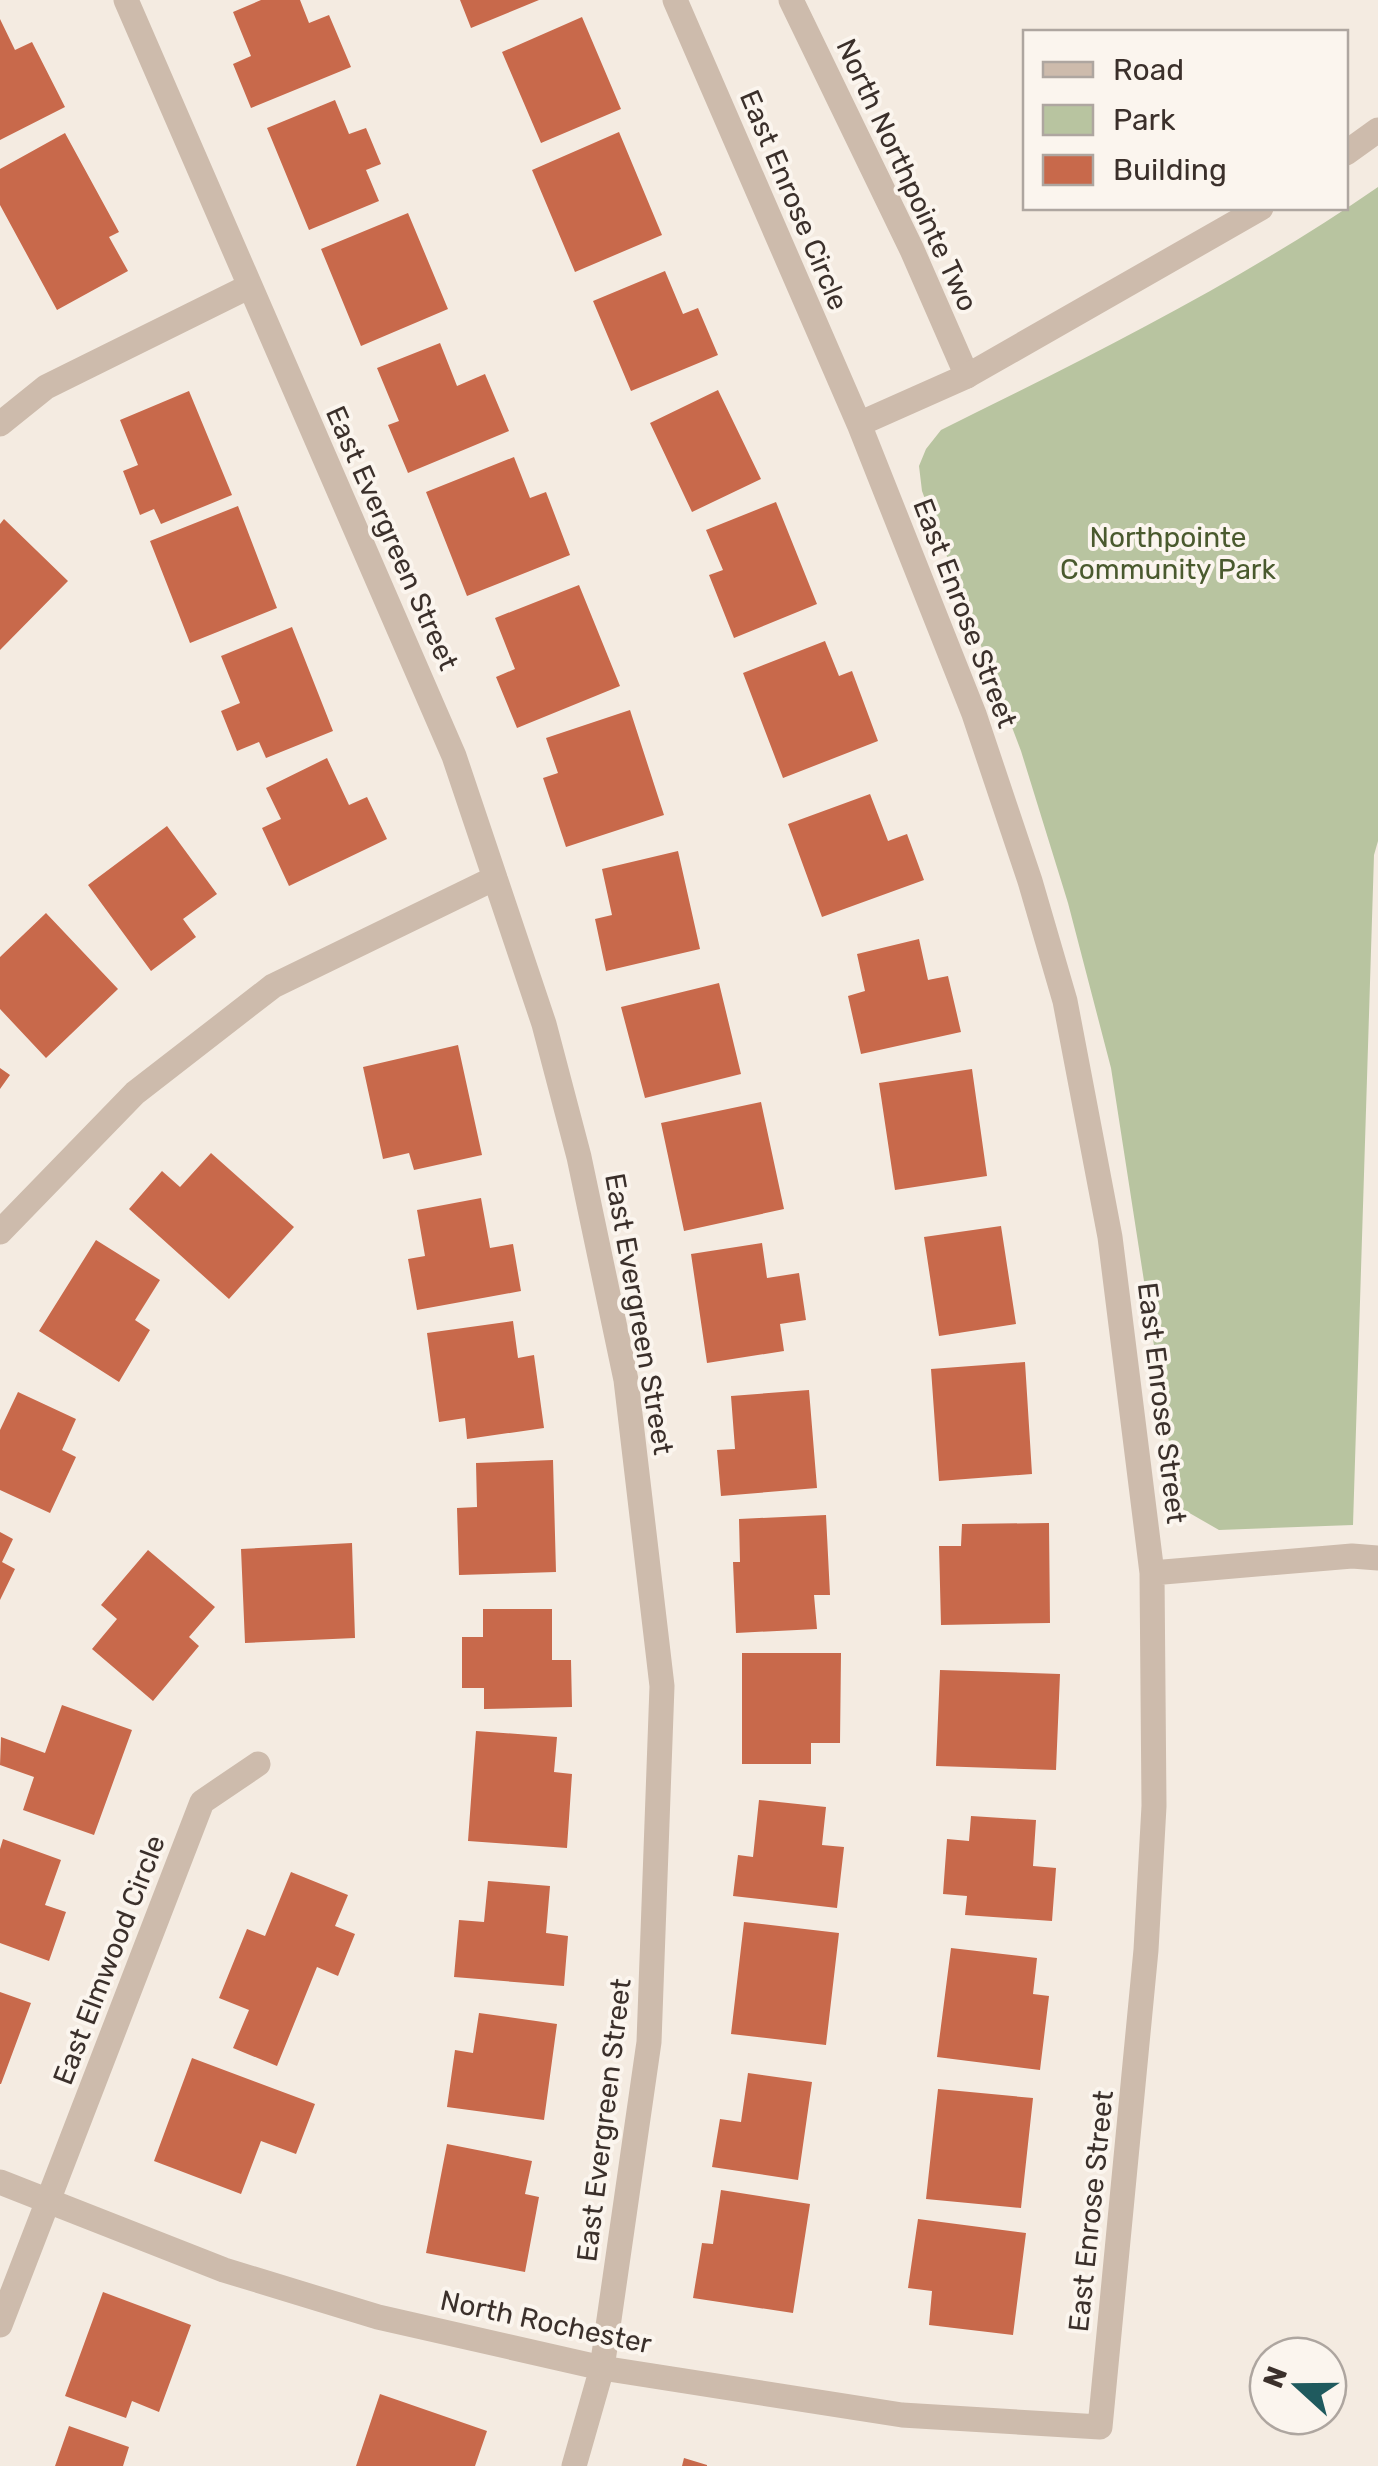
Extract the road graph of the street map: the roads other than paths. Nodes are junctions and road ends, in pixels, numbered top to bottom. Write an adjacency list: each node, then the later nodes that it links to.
1 (126, 0): 7 (street, East Evergreen Street)
2 (674, 0): 10 (street, East Enrose Circle)
3 (790, 0): 8 (street, North Northpointe Two)
4 (1378, 130): 5 (street)
5 (1348, 151)
6 (1258, 210): 8 (street)
7 (250, 286): 9 (street); 11 (street, East Evergreen Street)
8 (967, 376): 10 (street)
9 (0, 424)
10 (859, 424): 14 (street, East Enrose Street)
11 (495, 878): 12 (street); 19 (street, East Evergreen Street)
12 (0, 1232)
13 (1378, 1558): 14 (street)
14 (1152, 1574): 20 (street, East Enrose Street)
15 (258, 1764): 17 (street, East Elmwood Circle)
16 (0, 2182): 17 (street, North Rochester)
17 (47, 2202): 18 (street, East Elmwood Circle); 19 (street, North Rochester)
18 (0, 2325)
19 (602, 2368): 20 (street, North Rochester); 21 (street, East Evergreen Street)
20 (1100, 2428)
21 (574, 2466)

